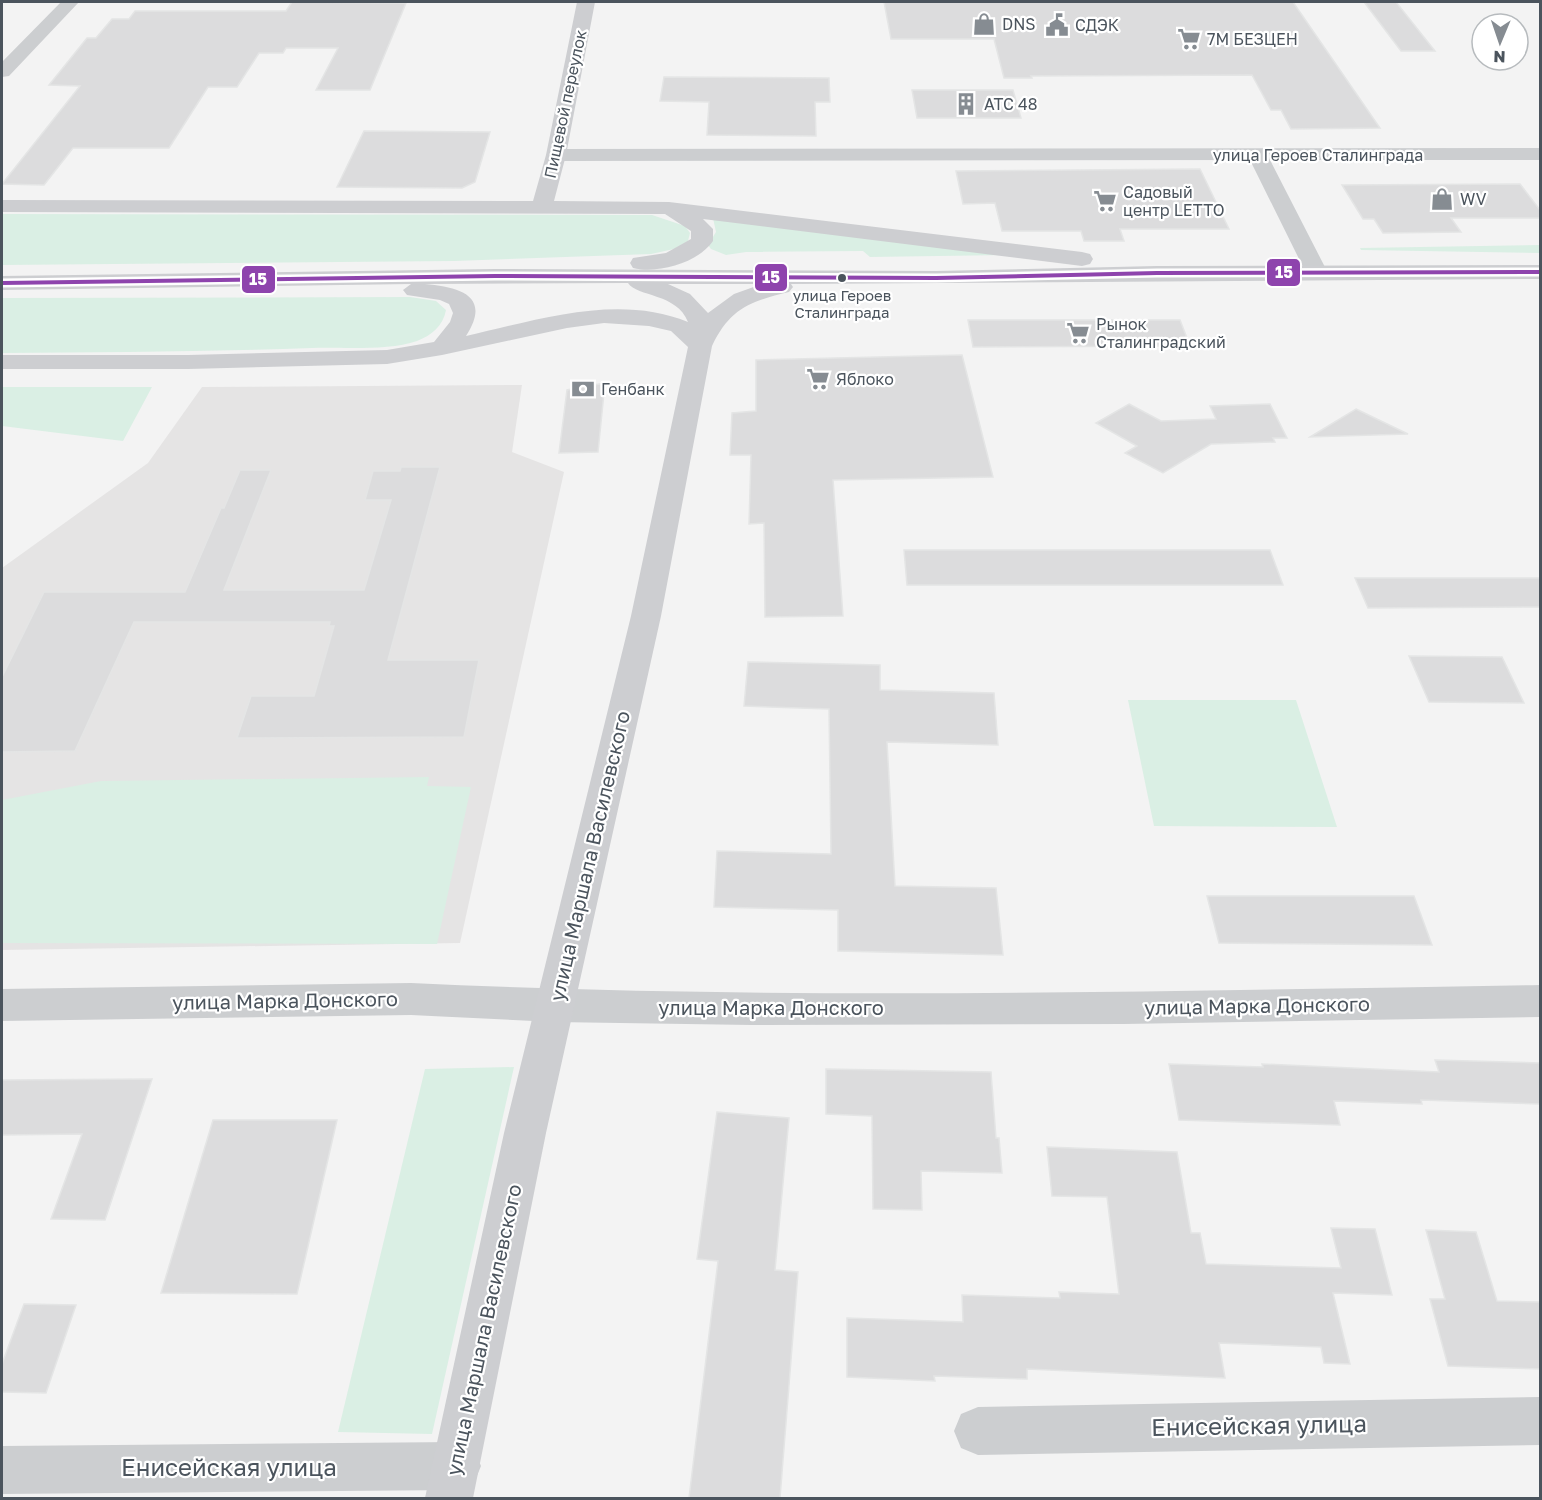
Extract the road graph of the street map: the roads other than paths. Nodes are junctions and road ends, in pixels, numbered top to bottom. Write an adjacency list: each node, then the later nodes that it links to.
1 (70, 2): 3 (street)
2 (586, 2): 5 (street, Пищевой переулок)
3 (2, 72)
4 (1540, 154): 6 (street, улица Героев Сталинграда)
5 (556, 155): 6 (street, улица Героев Сталинграда); 8 (street, Пищевой переулок)
6 (1257, 155): 12 (street)
7 (2, 206): 8 (street)
8 (542, 207): 9 (street)
9 (669, 208): 11 (street); 13 (street)
10 (1540, 272): 12 (street)
11 (1157, 273): 12 (street); 16 (street)
12 (1317, 273)
13 (495, 276): 14 (street); 15 (street)
14 (603, 276): 16 (street); 18 (street, улица Маршала Василевского)
15 (291, 278): 17 (street); 19 (street)
16 (849, 278): 18 (street)
17 (2, 283)
18 (700, 346): 19 (street); 23 (street, улица Маршала Василевского)
19 (442, 348): 20 (street)
20 (2, 362)
21 (1540, 1001): 23 (street, улица Марка Донского)
22 (2, 1005): 23 (street, улица Марка Донского)
23 (554, 1006): 27 (street, улица Маршала Василевского)
24 (1540, 1421): 25 (street, Енисейская улица)
25 (978, 1431)
26 (2, 1470): 27 (street, Енисейская улица)
27 (453, 1482)

